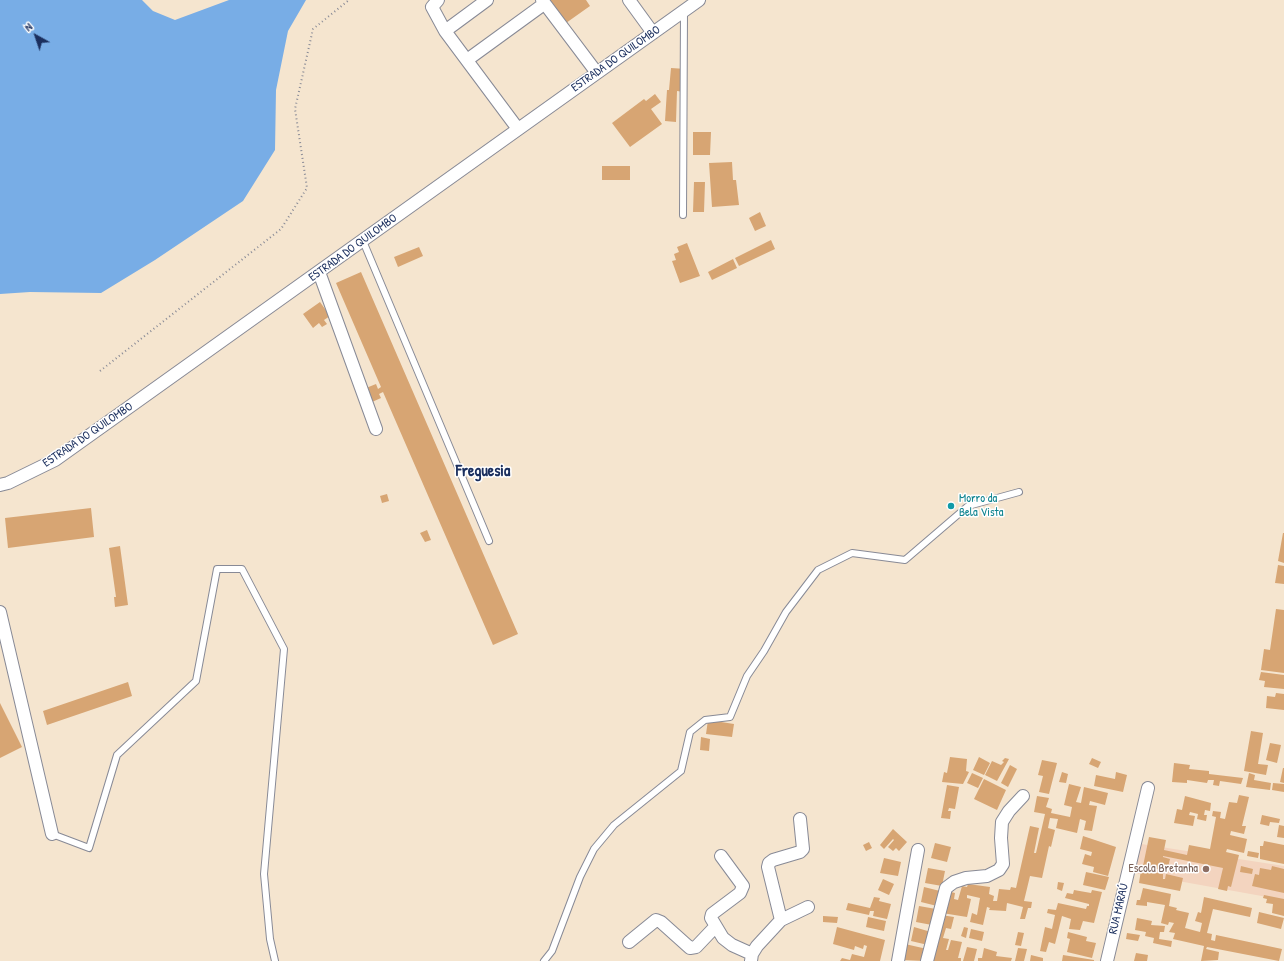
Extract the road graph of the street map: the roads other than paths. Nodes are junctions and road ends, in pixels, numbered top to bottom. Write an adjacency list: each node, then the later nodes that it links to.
1 (488, 0): 7 (street)
2 (629, 0): 8 (street)
3 (699, 0): 6 (street, ESTRADA DO QUILOMBO)
4 (433, 2): 7 (street)
5 (543, 2): 9 (street); 10 (street)
6 (684, 11): 8 (street, ESTRADA DO QUILOMBO); 12 (lane)
7 (445, 31): 9 (street)
8 (653, 33): 10 (street, ESTRADA DO QUILOMBO)
9 (467, 60): 11 (street)
10 (597, 73): 11 (street, ESTRADA DO QUILOMBO)
11 (518, 129): 13 (street, ESTRADA DO QUILOMBO)
12 (683, 216)
13 (363, 240): 14 (street, ESTRADA DO QUILOMBO); 18 (lane)
14 (319, 272): 15 (street); 16 (street, ESTRADA DO QUILOMBO)
15 (376, 429)
16 (0, 485)
17 (1019, 492): 32 (lane)
18 (489, 541)
19 (0, 612): 23 (street)
20 (1148, 788): 35 (street, RUA MARAÚ)
21 (1023, 796): 34 (street)
22 (800, 819): 27 (street)
23 (52, 834): 31 (lane)
24 (918, 850): 33 (street)
25 (721, 856): 28 (street)
26 (808, 907): 27 (street)
27 (781, 920): 30 (street)
28 (715, 928): 29 (street); 30 (street)
29 (629, 942)
30 (752, 957)
31 (275, 961)
32 (544, 961)
33 (898, 961)
34 (927, 961)
35 (1107, 961)

